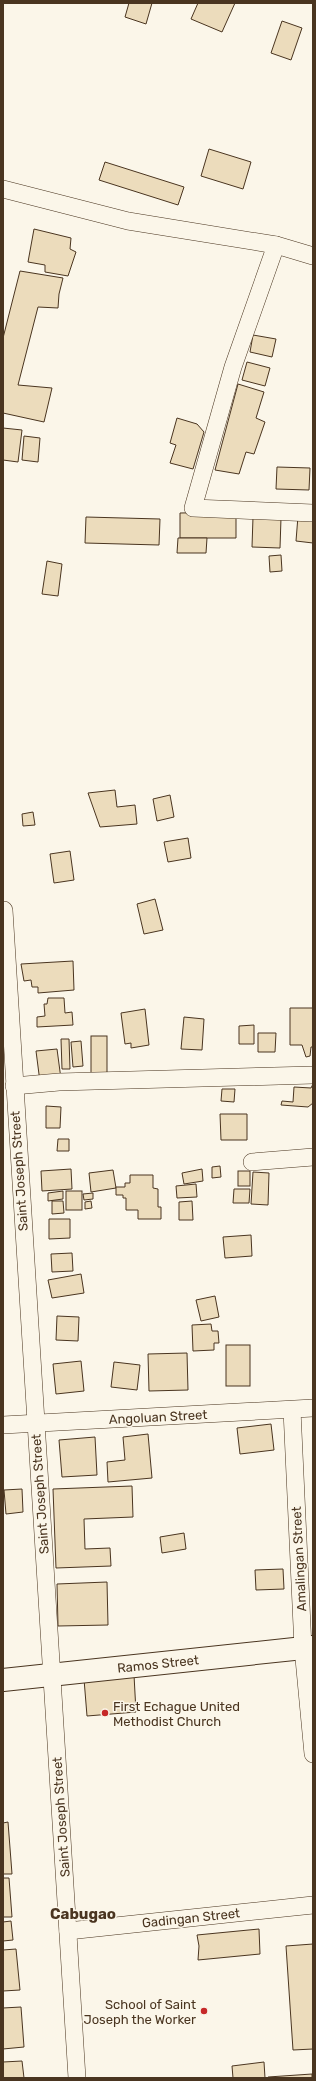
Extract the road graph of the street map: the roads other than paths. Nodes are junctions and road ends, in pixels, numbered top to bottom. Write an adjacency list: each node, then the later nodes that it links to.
1 (3, 189): 2 (street)
2 (276, 245): 3 (street); 4 (street)
3 (313, 256)
4 (313, 513)
5 (4, 910): 7 (street, Saint Joseph Street)
6 (313, 1075): 7 (street)
7 (14, 1086): 12 (street, Saint Joseph Street)
8 (313, 1157): 9 (street)
9 (252, 1162)
10 (313, 1408): 11 (street, Angoluan Street)
11 (292, 1410): 12 (street, Angoluan Street); 14 (street, Amalingan Street)
12 (35, 1423): 13 (street, Angoluan Street); 15 (street, Saint Joseph Street)
13 (3, 1425)
14 (308, 1648): 15 (main road, Ramos Street); 17 (street, Amalingan Street)
15 (51, 1676): 16 (main road, Ramos Street); 19 (street, Saint Joseph Street)
16 (3, 1680)
17 (313, 1754)
18 (313, 1905): 19 (street, Gadingan Street)
19 (68, 1931): 20 (street, Saint Joseph Street)
20 (77, 2078)

